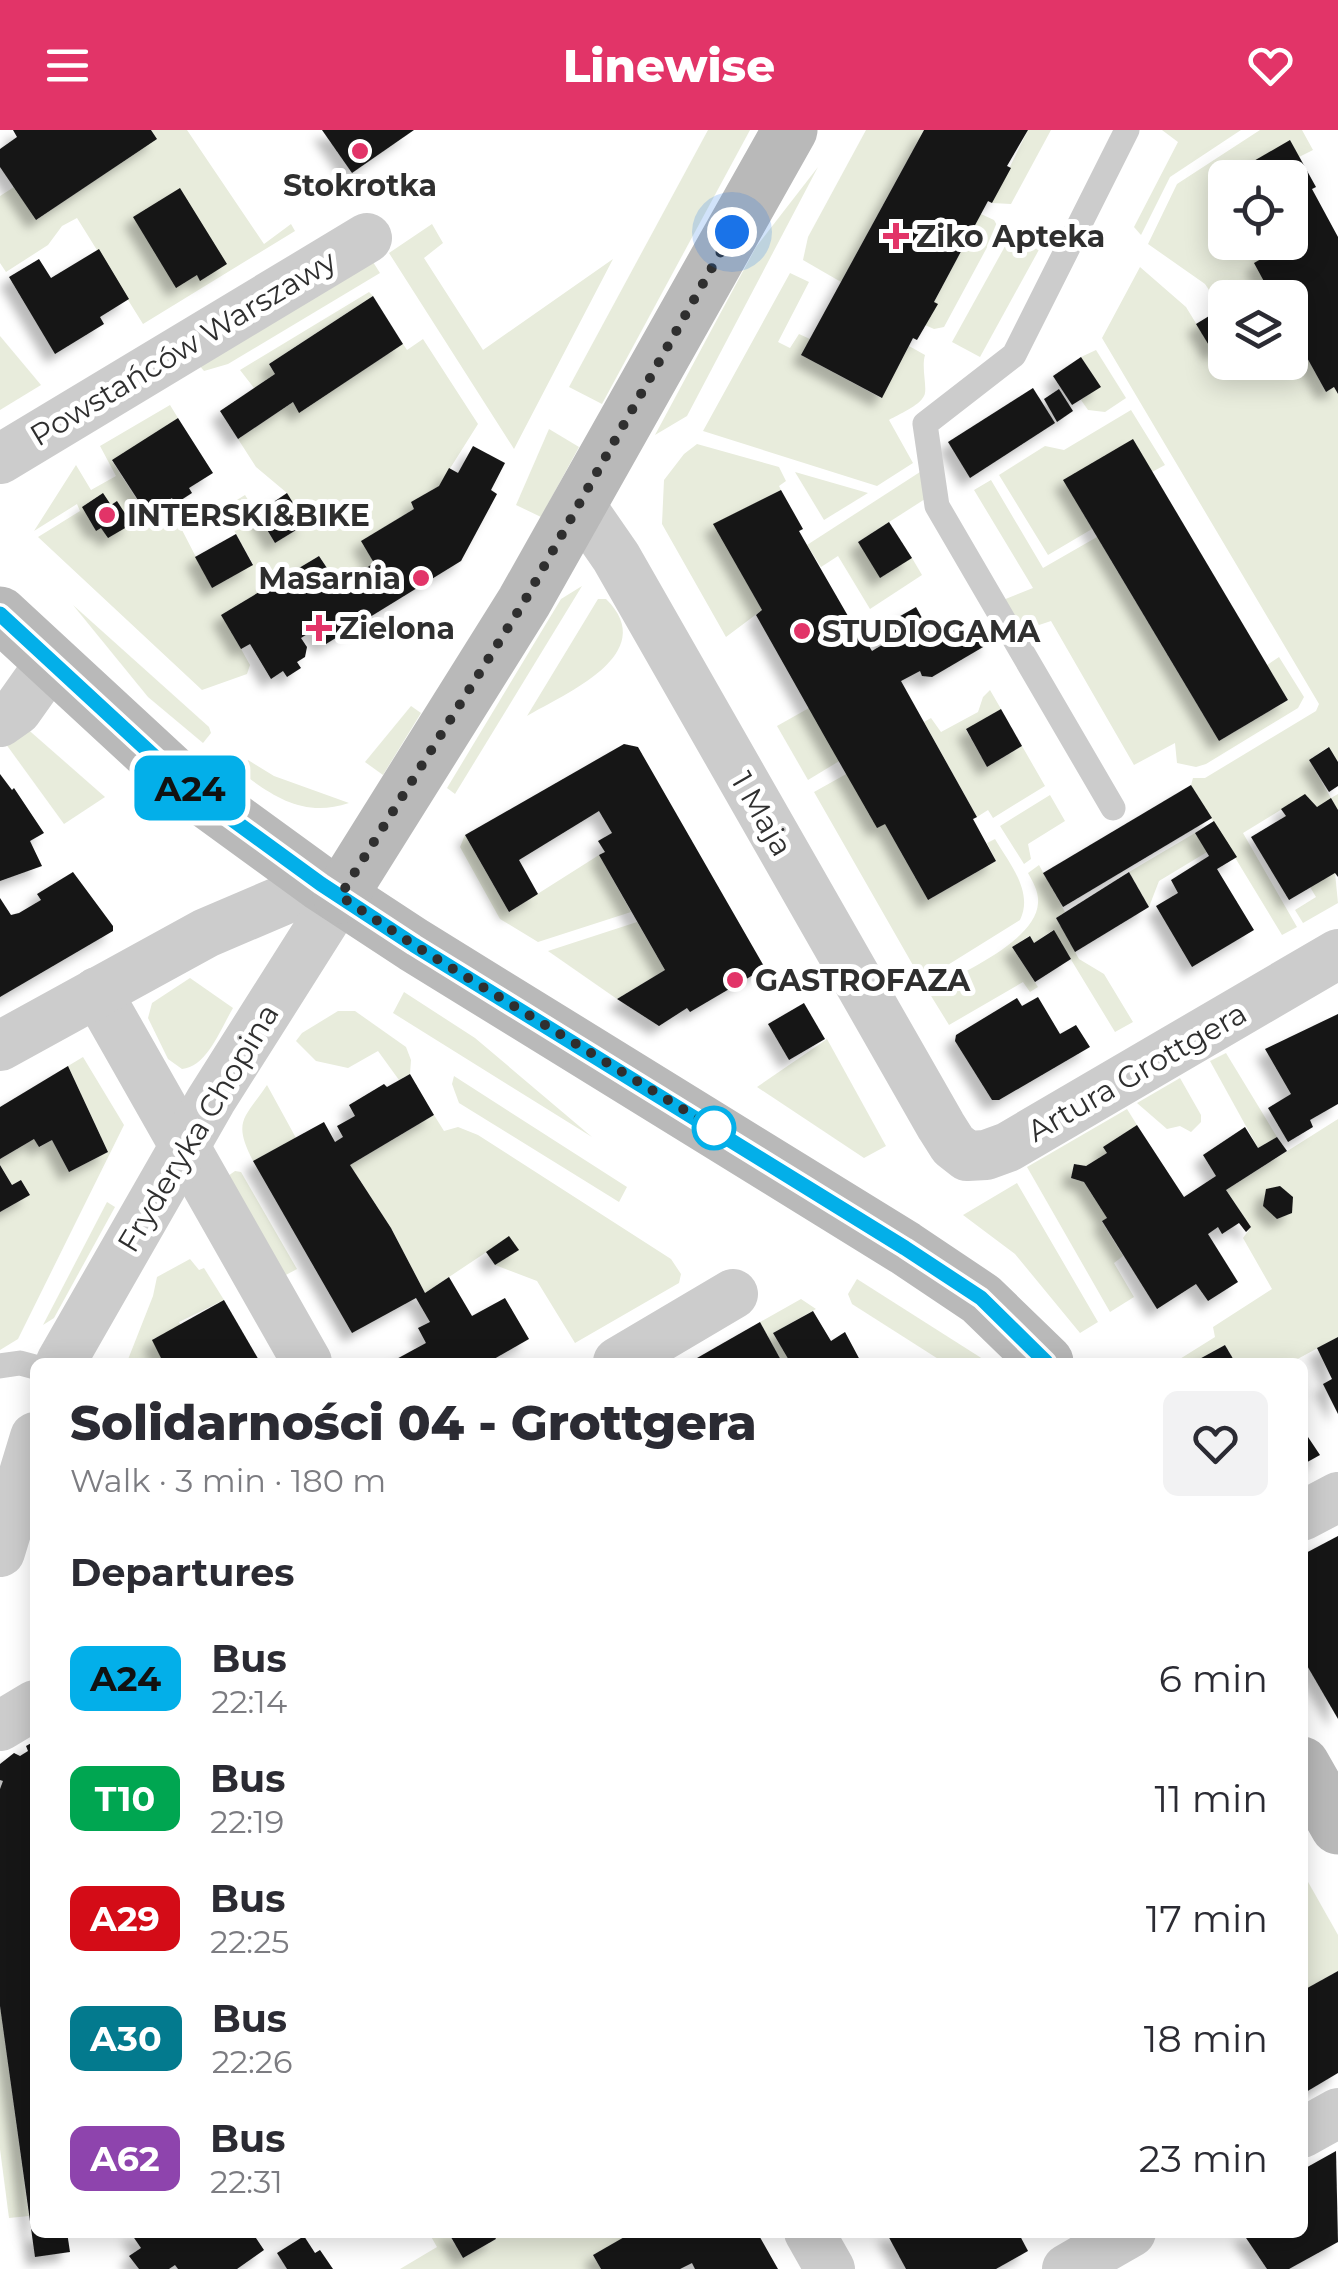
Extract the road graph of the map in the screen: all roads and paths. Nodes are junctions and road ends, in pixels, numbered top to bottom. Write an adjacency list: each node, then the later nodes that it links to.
1 (790, 130): 5 (street)
2 (1127, 130): 9 (lane)
3 (367, 238): 4 (street, Powstańców Warszawy)
4 (0, 459)
5 (580, 505): 10 (street); 14 (street, 1 Maja)
6 (0, 614): 7 (street)
7 (51, 662): 8 (street); 10 (street)
8 (0, 722)
9 (1113, 808)
10 (330, 890): 12 (street); 15 (street, Fryderyka Chopina); 20 (street)
11 (1338, 954): 14 (street, Artura Grottgera)
12 (96, 992): 13 (street); 15 (street)
13 (0, 1046)
14 (940, 1126)
15 (183, 1147): 17 (street, Fryderyka Chopina); 18 (street)
16 (734, 1294): 19 (street)
17 (34, 1358)
18 (305, 1358)
19 (625, 1358)
20 (1042, 1358)
21 (29, 1365): 22 (lane)
22 (0, 1382)
23 (30, 1454): 26 (street)
24 (1338, 1497): 25 (street)
25 (1308, 1513)
26 (0, 1552)
27 (30, 1708): 28 (street)
28 (0, 1726)
29 (1308, 1775): 30 (street)
30 (1338, 1828)
31 (1338, 2113): 32 (street)
32 (1308, 2130)
33 (812, 2238): 35 (street)
34 (1120, 2238): 36 (street)
35 (830, 2269)
36 (1067, 2269)

